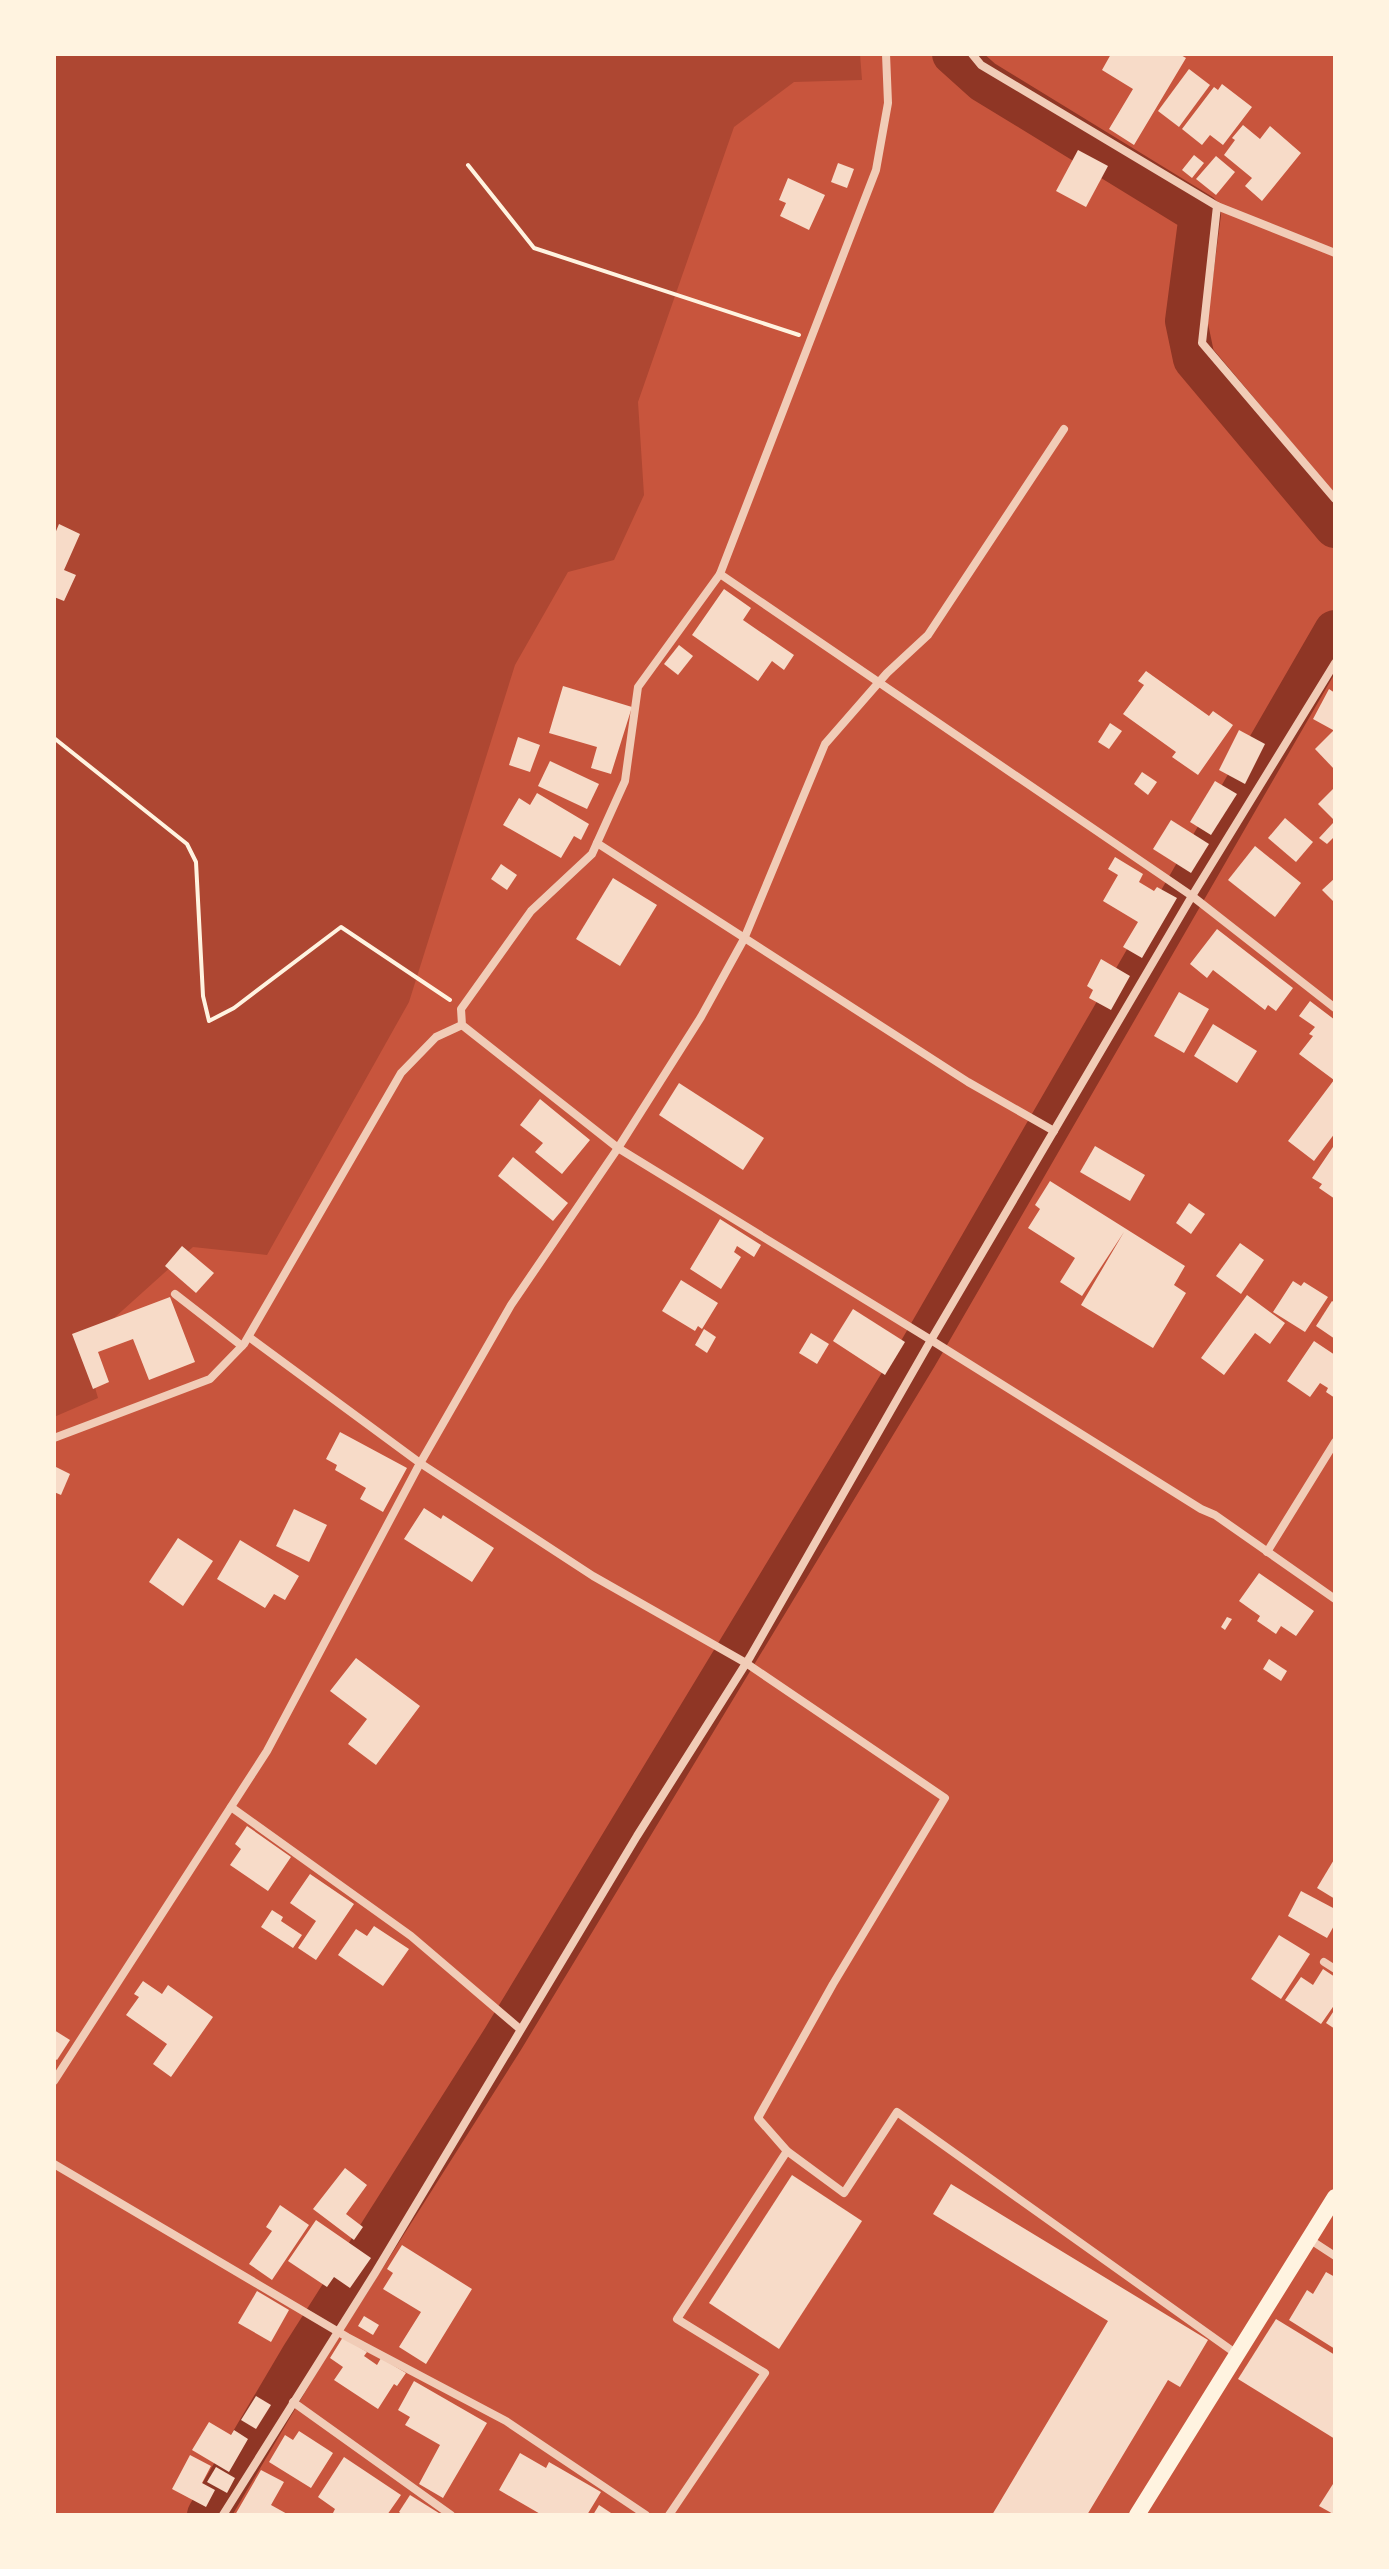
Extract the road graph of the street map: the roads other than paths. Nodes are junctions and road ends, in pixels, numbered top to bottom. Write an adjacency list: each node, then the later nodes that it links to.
1 (886, 54): 7 (street)
2 (972, 54): 3 (street)
3 (1217, 206): 4 (street); 6 (street)
4 (1335, 253)
5 (1064, 429): 9 (street)
6 (1335, 499)
7 (720, 574): 9 (street); 10 (street)
8 (1335, 663): 11 (street)
9 (880, 683): 11 (street); 12 (street)
10 (597, 843): 12 (street); 14 (street)
11 (1192, 896): 13 (street); 15 (street)
12 (744, 939): 15 (street); 16 (street)
13 (1335, 1008)
14 (462, 1025): 16 (street); 18 (street)
15 (1053, 1131): 19 (street)
16 (618, 1148): 19 (street); 23 (street)
17 (175, 1294): 20 (street)
18 (249, 1337): 20 (street); 23 (street)
19 (931, 1340): 24 (street); 26 (street)
20 (242, 1346): 21 (street)
21 (54, 1438)
22 (1335, 1442): 24 (street)
23 (420, 1463): 26 (street); 27 (street)
24 (1267, 1552): 25 (street)
25 (1335, 1599)
26 (746, 1663): 30 (street); 32 (street)
27 (231, 1807): 30 (street); 31 (street)
28 (1324, 1962): 29 (street)
29 (1335, 1969)
30 (520, 2029): 37 (street)
31 (54, 2081)
32 (787, 2151): 38 (street); 43 (street)
33 (54, 2164): 37 (street)
34 (1335, 2197): 35 (main road)
35 (1308, 2238): 36 (street); 38 (main road)
36 (1335, 2256)
37 (336, 2331): 39 (street); 42 (street)
38 (1238, 2355): 44 (main road)
39 (293, 2402): 40 (street); 41 (street)
40 (223, 2515)
41 (451, 2515)
42 (646, 2515)
43 (669, 2515)
44 (1137, 2515)

